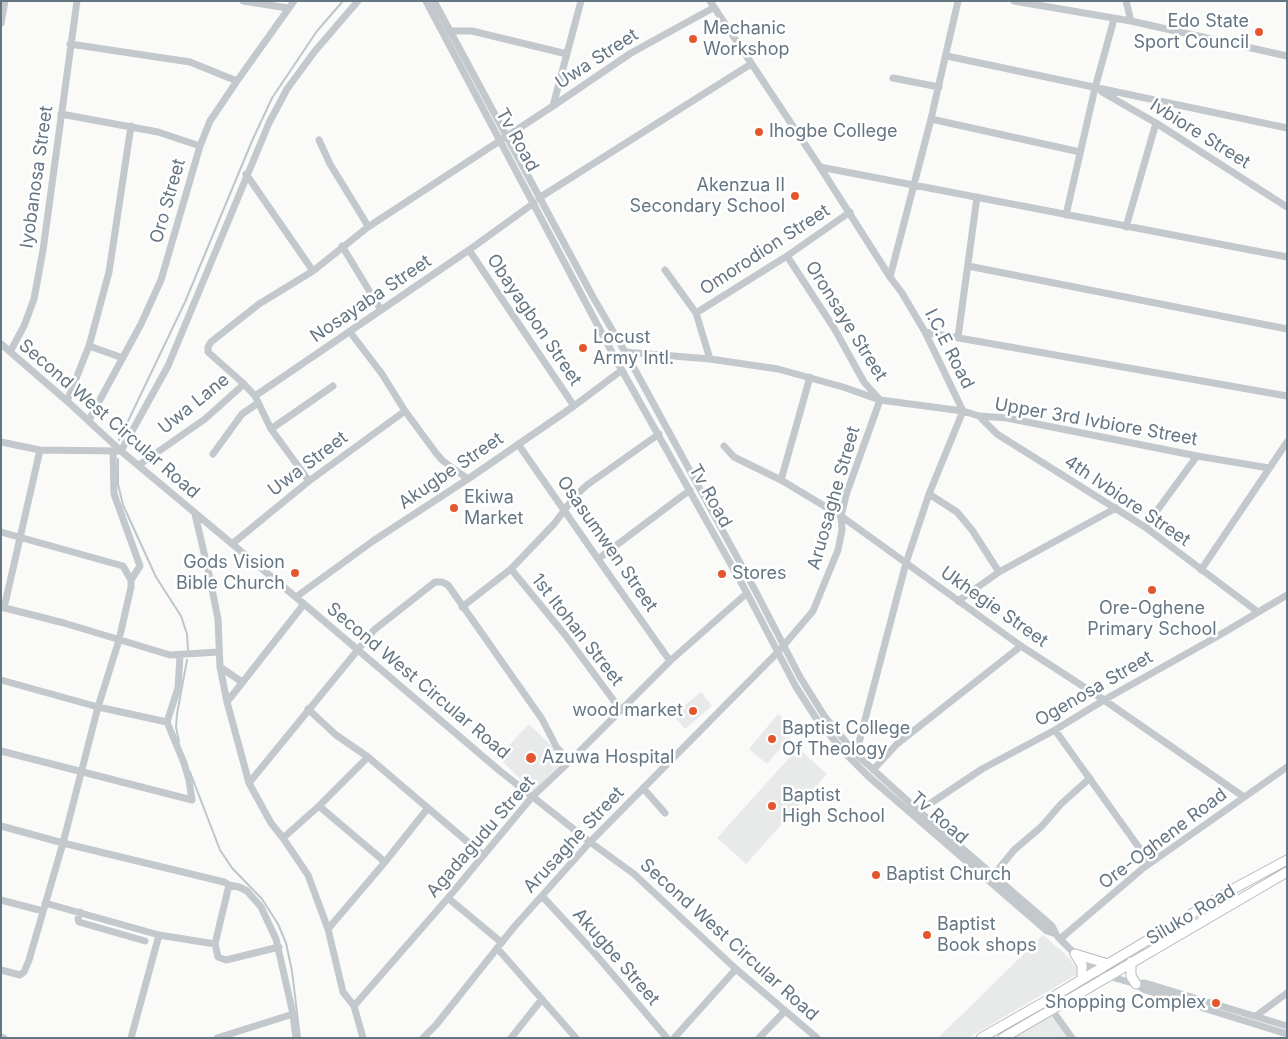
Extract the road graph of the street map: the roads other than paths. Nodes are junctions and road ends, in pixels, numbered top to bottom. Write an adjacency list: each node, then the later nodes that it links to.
1 (6, 1): 16 (street)
2 (78, 1): 18 (street, Iyobanosa Street)
3 (243, 1): 13 (street)
4 (294, 1): 13 (street, Oro Street)
5 (358, 1): 39 (street)
6 (426, 1): 35 (street, Tv Road)
7 (434, 1): 17 (street, Tv Road)
8 (581, 1): 19 (street)
9 (958, 1): 20 (street)
10 (1014, 1): 14 (street)
11 (1126, 1): 15 (street)
12 (711, 4): 22 (street, I.C.E Road); 27 (street, Uwa Street)
13 (288, 8): 24 (street, Oro Street)
14 (1114, 19): 15 (street); 26 (street)
15 (1130, 22): 21 (street)
16 (1, 23)
17 (450, 30): 19 (street); 33 (street, Tv Road)
18 (70, 44): 24 (street); 28 (street, Iyobanosa Street)
19 (567, 54): 27 (street)
20 (947, 56): 25 (street); 26 (street)
21 (1287, 56)
22 (751, 64): 38 (street, I.C.E Road); 42 (street, Nosayaba Street)
23 (893, 78): 25 (street)
24 (237, 81): 36 (street, Oro Street)
25 (939, 87): 29 (street)
26 (1095, 88): 30 (street, Ivbiore Street); 32 (street); 37 (street)
27 (553, 106): 33 (street, Uwa Street)
28 (61, 114): 31 (street); 66 (street, Iyobanosa Street)
29 (931, 120): 37 (street); 40 (street)
30 (1156, 124): 43 (street, Ivbiore Street); 46 (street)
31 (131, 126): 36 (street); 65 (street)
32 (1287, 128)
33 (507, 135): 35 (street, Uwa Street); 42 (street, Tv Road)
34 (319, 140): 47 (street)
35 (500, 140): 42 (street, Tv Road); 47 (street, Uwa Street)
36 (200, 146): 68 (street, Oro Street)
37 (1080, 152): 45 (street)
38 (820, 167): 40 (street); 44 (street, I.C.E Road)
39 (246, 174): 54 (street); 90 (street)
40 (914, 185): 41 (street); 55 (street)
41 (977, 197): 45 (street); 52 (street)
42 (536, 200): 49 (street, Nosayaba Street); 58 (street, Tv Road); 59 (street, Tv Road)
43 (1287, 208)
44 (850, 212): 50 (street, Omorodion Street); 55 (street, I.C.E Road)
45 (1066, 215): 46 (street)
46 (1126, 227): 51 (street)
47 (368, 228): 48 (street, Uwa Street)
48 (342, 246): 54 (street, Uwa Street); 56 (street)
49 (469, 250): 56 (street, Nosayaba Street); 78 (street, Obayagbon Street)
50 (787, 256): 57 (street, Omorodion Street); 76 (street, Oronsaye Street)
51 (1287, 257)
52 (968, 266): 60 (street); 63 (street)
53 (665, 270): 57 (street)
54 (312, 271): 72 (street, Uwa Street)
55 (890, 278): 62 (street, I.C.E Road)
56 (381, 310): 61 (street, Nosayaba Street)
57 (696, 313): 69 (street)
58 (606, 320): 59 (street); 67 (street, Tv Road)
59 (598, 326): 70 (street, Tv Road)
60 (1287, 329)
61 (350, 332): 75 (street, Nosayaba Street); 79 (street)
62 (925, 332): 63 (street); 80 (street, I.C.E Road)
63 (958, 337): 74 (street)
64 (1, 344): 66 (street, Second West Circular Road)
65 (90, 346): 68 (street); 77 (street)
66 (10, 352): 77 (street, Second West Circular Road)
67 (624, 352): 69 (street, Upper 3rd Ivbiore Street); 124 (street, Tv Road)
68 (123, 358): 82 (street, Oro Street)
69 (710, 359): 71 (street, Upper 3rd Ivbiore Street)
70 (622, 370): 78 (street, Akugbe Street); 84 (street, Tv Road)
71 (810, 377): 76 (street, Upper 3rd Ivbiore Street); 96 (street)
72 (244, 384): 75 (street); 93 (street, Uwa Lane)
73 (333, 386): 83 (street)
74 (1287, 396)
75 (256, 400): 83 (street); 91 (street, Nosayaba Street)
76 (880, 400): 80 (street, Upper 3rd Ivbiore Street); 103 (street, Aruosaghe Street)
77 (67, 401): 82 (street, Second West Circular Road)
78 (574, 406): 87 (street, Akugbe Street)
79 (405, 411): 95 (street); 97 (street, Uwa Street)
80 (963, 411): 81 (street, Upper 3rd Ivbiore Street); 99 (street, I.C.E Road)
81 (980, 416): 92 (street, Upper 3rd Ivbiore Street); 100 (street, 4th Ivbiore Street)
82 (89, 420): 90 (street, Second West Circular Road)
83 (271, 429): 97 (street)
84 (659, 434): 98 (street, Tv Road); 101 (street)
85 (3, 442): 89 (street)
86 (1287, 442): 94 (street)
87 (518, 444): 95 (street, Akugbe Street); 101 (street, Osasumwen Street)
88 (724, 446): 96 (street, Ukhegie Street)
89 (40, 450): 90 (street); 106 (street)
90 (117, 451): 93 (street, Second West Circular Road); 113 (street)
91 (213, 454)
92 (1197, 456): 94 (street, Upper 3rd Ivbiore Street); 104 (street)
93 (139, 465): 102 (street, Second West Circular Road)
94 (1269, 468): 111 (street)
95 (468, 479): 116 (street, Akugbe Street)
96 (781, 480): 103 (street, Ukhegie Street)
97 (309, 481): 107 (street, Uwa Street)
98 (690, 490): 108 (street); 114 (street, Tv Road)
99 (929, 494): 109 (street, I.C.E Road); 112 (street)
100 (1116, 508): 104 (street, 4th Ivbiore Street); 112 (street)
101 (565, 510): 108 (street, Osasumwen Street); 110 (street)
102 (195, 514): 107 (street, Second West Circular Road); 126 (street)
103 (841, 516): 109 (street, Ukhegie Street); 124 (street, Aruosaghe Street)
104 (1145, 527): 111 (street, 4th Ivbiore Street)
105 (1, 532): 106 (street)
106 (20, 537): 113 (street); 120 (street)
107 (232, 544): 116 (street, Second West Circular Road)
108 (598, 560): 128 (street, Osasumwen Street)
109 (906, 563): 117 (street, Ukhegie Street); 140 (street, I.C.E Road)
110 (511, 569): 119 (street); 136 (street, 1st Itohan Street)
111 (1201, 570): 121 (street, 4th Ivbiore Street)
112 (999, 572): 117 (street)
113 (131, 580): 122 (street)
114 (747, 592): 124 (street, Tv Road); 128 (street, Agadagudu Street)
115 (1287, 595): 121 (street, Ogenosa Street)
116 (296, 597): 118 (street, Second West Circular Road)
117 (958, 601): 123 (street, Ukhegie Street)
118 (304, 604): 125 (street, Second West Circular Road); 131 (street)
119 (462, 606): 125 (street); 142 (street)
120 (2, 607): 122 (street)
121 (1258, 612): 132 (street, Ogenosa Street)
122 (119, 640): 127 (street); 134 (street)
123 (1021, 646): 132 (street, Ukhegie Street); 144 (street)
124 (781, 649): 140 (street, Tv Road); 148 (street, Arusaghe Street); 176 (street, Tv Road)
125 (356, 650): 135 (street); 149 (street, Second West Circular Road)
126 (219, 652): 127 (street); 129 (street)
127 (180, 656): 137 (street)
128 (670, 661): 136 (street, Agadagudu Street)
129 (220, 667): 131 (street); 133 (street)
130 (1, 680): 134 (street)
131 (242, 682): 133 (street)
132 (1104, 700): 138 (street, Ogenosa Street); 150 (street, Ukhegie Street)
133 (227, 702): 147 (street)
134 (98, 707): 137 (street); 145 (street)
135 (308, 709): 141 (street); 147 (street)
136 (620, 709): 142 (street, Agadagudu Street)
137 (167, 722): 145 (street)
138 (1055, 730): 146 (street); 153 (street, Ogenosa Street)
139 (1, 751): 145 (street)
140 (856, 754): 144 (street, Tv Road)
141 (368, 757): 151 (street); 152 (street)
142 (570, 761): 149 (street, Agadagudu Street)
143 (1287, 767): 150 (street, Ore-Oghene Road)
144 (873, 770): 153 (street, Tv Road)
145 (82, 772): 158 (street)
146 (1090, 778): 162 (street); 164 (street)
147 (249, 783): 156 (street)
148 (643, 788): 154 (street); 157 (street, Arusaghe Street)
149 (532, 797): 157 (street, Second West Circular Road); 159 (street, Agadagudu Street)
150 (1244, 797): 162 (street, Ore-Oghene Road)
151 (319, 806): 156 (street); 161 (street)
152 (428, 808): 159 (street); 161 (street)
153 (919, 811): 164 (street, Tv Road)
154 (666, 813)
155 (1, 826): 158 (street)
156 (284, 838): 174 (street)
157 (590, 842): 167 (street, Arusaghe Street); 184 (street, Second West Circular Road)
158 (63, 843): 165 (street); 171 (street)
159 (483, 855): 168 (street, Agadagudu Street)
160 (1287, 860): 166 (main road, Siluko Road)
161 (386, 862): 174 (street)
162 (1150, 864): 176 (street, Ore-Oghene Road)
163 (1287, 872): 169 (main road, Siluko Road)
164 (993, 876): 176 (street, Tv Road)
165 (229, 885): 178 (street); 180 (street)
166 (1235, 888): 169 (main road); 183 (main road, Siluko Road)
167 (542, 896): 179 (street, Arusaghe Street); 206 (street, Akugbe Street)
168 (448, 898): 179 (street); 192 (street, Agadagudu Street)
169 (1241, 898): 182 (main road, Siluko Road)
170 (1, 900): 172 (street)
171 (45, 903): 172 (street); 173 (street)
172 (43, 911): 185 (street)
173 (80, 912): 175 (street); 177 (street)
174 (328, 929): 192 (street)
175 (159, 935): 178 (street); 199 (street)
176 (1058, 937): 181 (street, Tv Road)
177 (146, 941)
178 (215, 944): 180 (street)
179 (499, 945): 191 (street); 203 (street, Arusaghe Street)
180 (279, 947): 195 (street)
181 (1075, 954): 183 (main road); 186 (street, Tv Road); 188 (main road)
182 (1131, 962): 187 (main road, Siluko Road); 189 (main road)
183 (1108, 964): 186 (main road, Siluko Road)
184 (736, 969): 194 (street, Second West Circular Road); 207 (street)
185 (1, 970)
186 (1095, 970): 187 (street, Tv Road); 188 (main road, Siluko Road)
187 (1108, 976): 189 (street, Tv Road); 193 (main road, Siluko Road)
188 (1082, 980): 210 (main road, Siluko Road)
189 (1136, 984): 196 (street); 198 (street)
190 (1287, 993): 196 (street)
191 (542, 999): 204 (street); 205 (street)
192 (354, 1006): 202 (street)
193 (1052, 1010): 211 (main road, Siluko Road); 212 (street)
194 (785, 1011): 208 (street); 209 (street, Second West Circular Road)
195 (293, 1014): 200 (street); 201 (street)
196 (1256, 1016): 197 (street)
197 (1287, 1026)
198 (1287, 1034)
199 (131, 1038)
200 (217, 1038)
201 (296, 1038)
202 (363, 1038)
203 (423, 1038)
204 (511, 1038)
205 (576, 1038)
206 (666, 1038)
207 (674, 1038)
208 (759, 1038)
209 (817, 1038)
210 (981, 1038)
211 (1003, 1038)
212 (1072, 1038)

